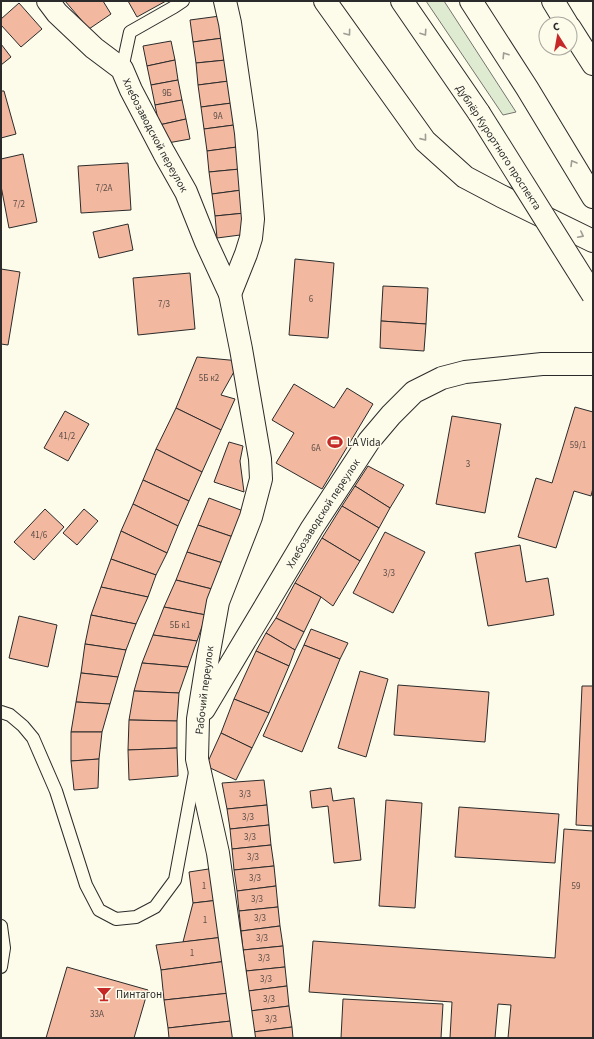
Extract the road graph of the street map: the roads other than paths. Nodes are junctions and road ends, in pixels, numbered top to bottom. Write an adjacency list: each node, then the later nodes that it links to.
1 (48, 1): 11 (street, Хлебозаводской переулок)
2 (183, 1): 11 (lane)
3 (225, 1): 14 (street)
4 (325, 1): 13 (street, one-way to 13)
5 (402, 1): 15 (street, Дублёр Курортного проспекта, one-way to 15, bridge)
6 (471, 1): 12 (street, one-way to 6)
7 (553, 1): 8 (street)
8 (562, 16)
9 (578, 41): 10 (street)
10 (593, 64)
11 (122, 69): 14 (street, Хлебозаводской переулок)
12 (593, 197)
13 (593, 241)
14 (230, 294): 16 (street, Хлебозаводской переулок)
15 (593, 295)
16 (241, 349): 19 (street, Рабочий переулок)
17 (593, 364): 19 (street, Хлебозаводской переулок)
18 (1, 712): 20 (lane)
19 (198, 719): 20 (street, Рабочий переулок)
20 (197, 759): 23 (street, Рабочий переулок)
21 (1, 926): 22 (lane)
22 (1, 967)
23 (244, 1038)

